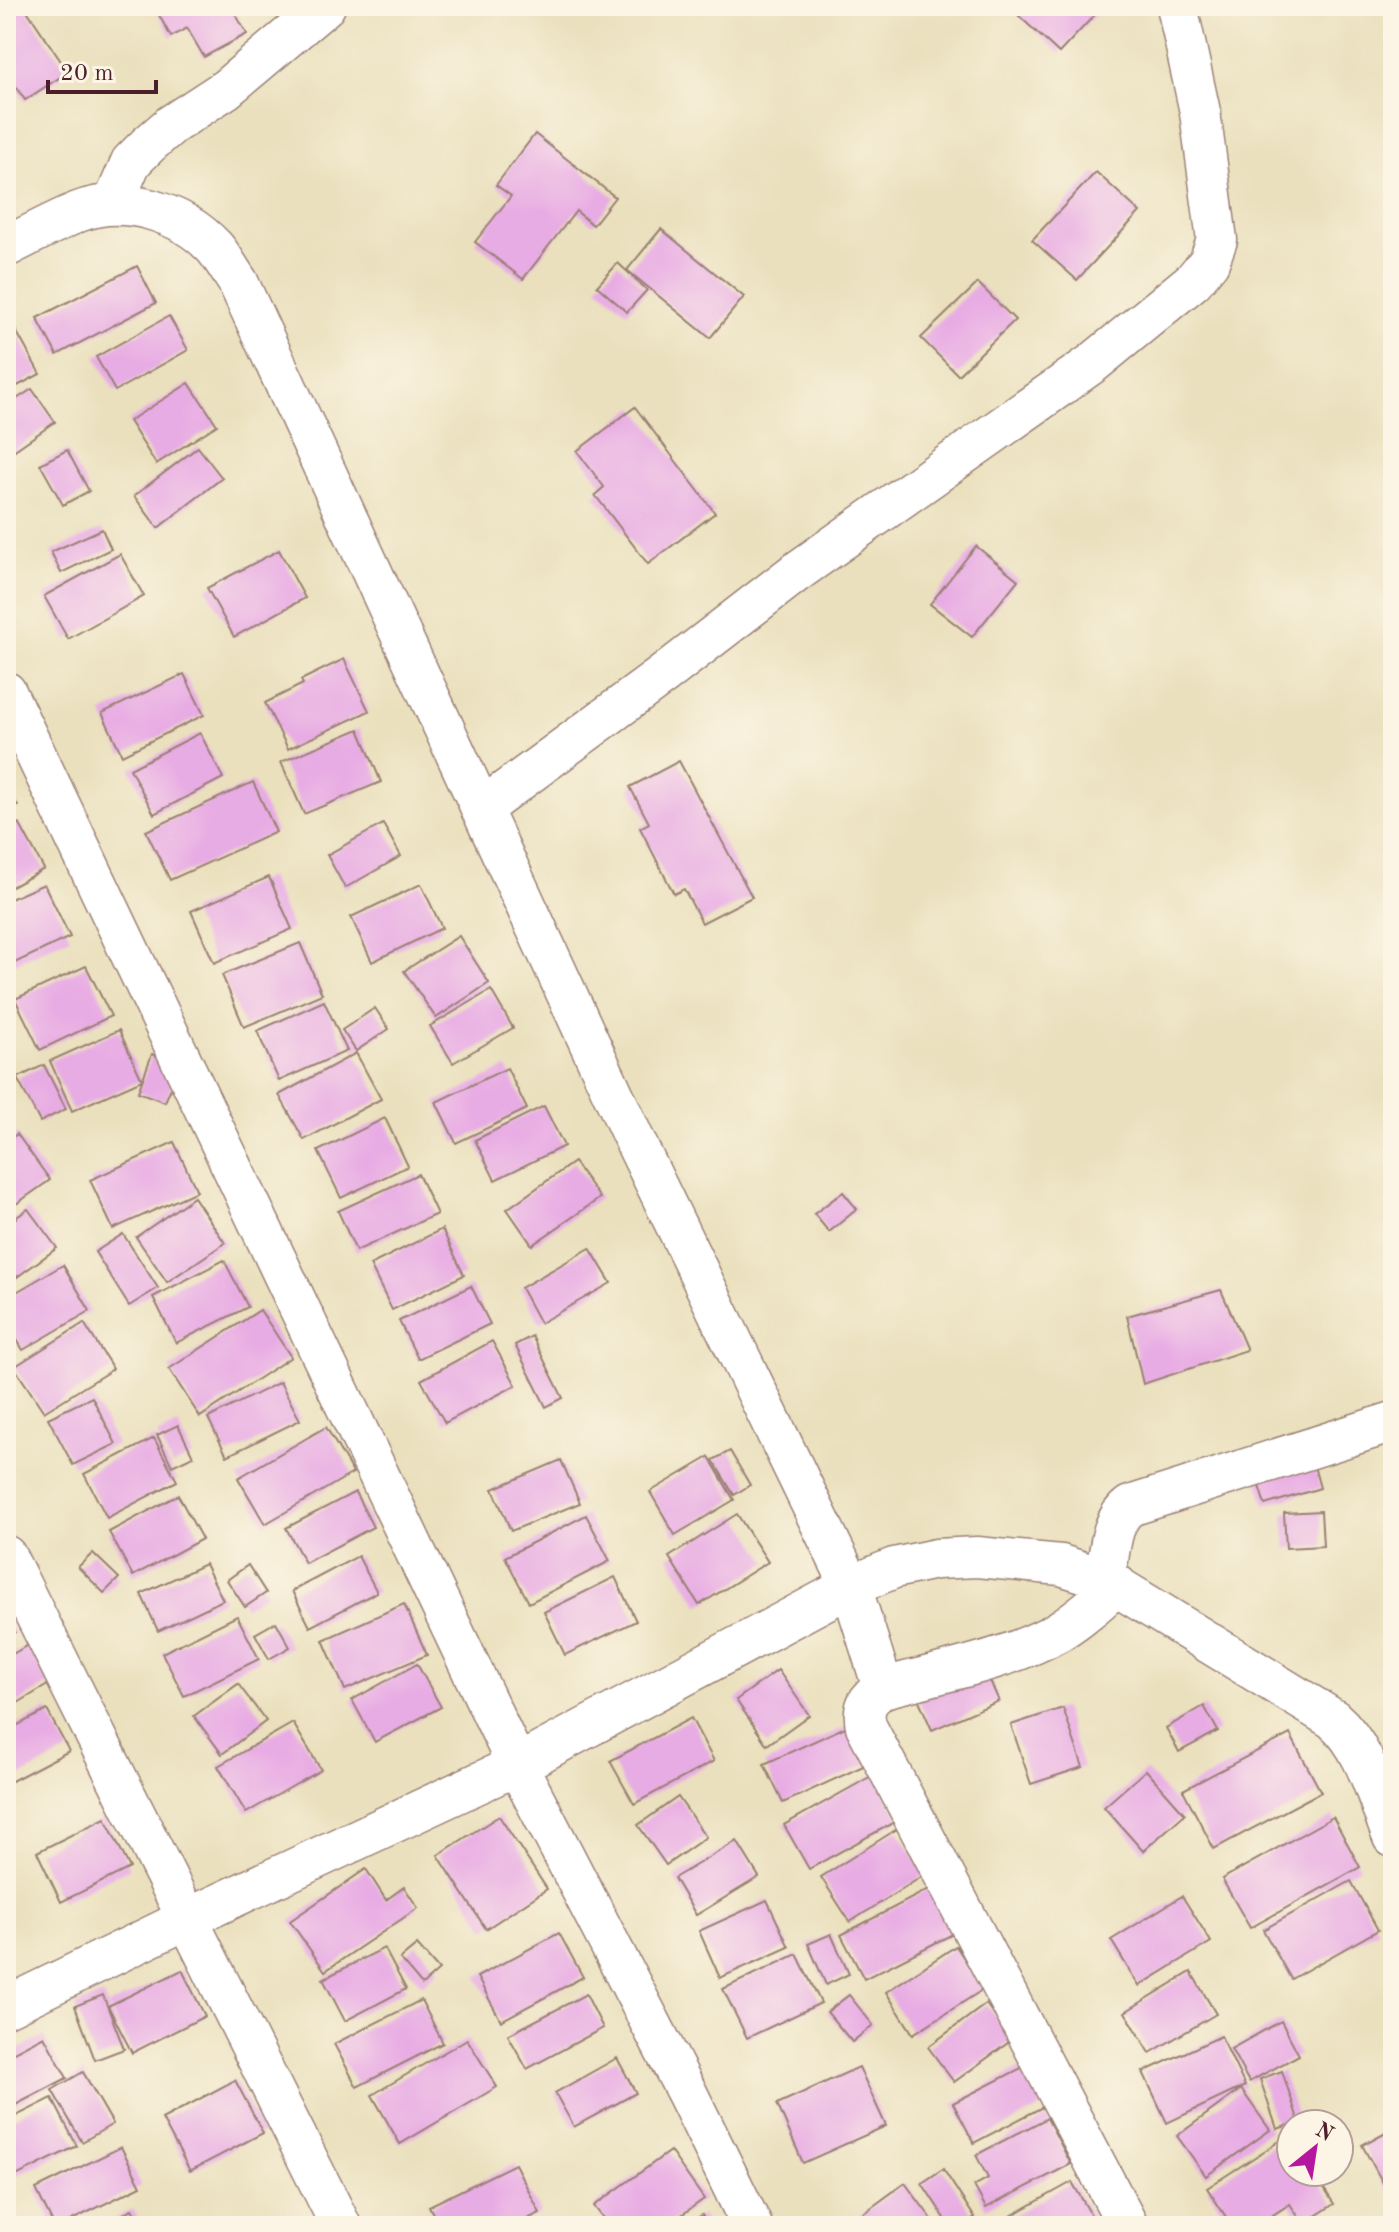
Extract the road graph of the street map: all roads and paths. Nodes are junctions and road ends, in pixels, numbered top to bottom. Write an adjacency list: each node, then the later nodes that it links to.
1 (325, 6): 3 (street)
2 (1177, 6): 6 (street)
3 (113, 204): 4 (street); 6 (street)
4 (6, 247)
5 (6, 692): 12 (street)
6 (481, 809): 10 (street)
7 (1393, 1422): 9 (street)
8 (6, 1556): 14 (street)
9 (1111, 1582): 10 (street); 11 (street); 13 (street)
10 (851, 1586): 11 (street); 12 (street)
11 (883, 1688): 18 (street)
12 (517, 1765): 14 (street); 17 (street)
13 (1393, 1837)
14 (189, 1918): 15 (street); 16 (street)
15 (6, 2007)
16 (341, 2226)
17 (752, 2226)
18 (1128, 2226)

